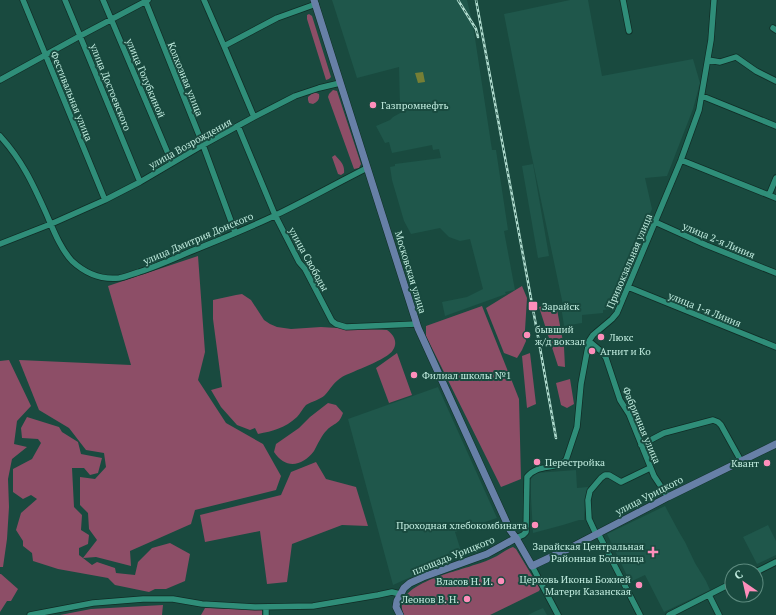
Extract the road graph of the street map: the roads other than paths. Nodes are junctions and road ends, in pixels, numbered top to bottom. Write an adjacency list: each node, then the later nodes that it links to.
1 (23, 0): 13 (street, Фестивальная улица)
2 (65, 0): 11 (street, улица Достоевского)
3 (104, 0): 9 (street, улица Голубкиной)
4 (146, 0): 9 (street); 23 (street, Колхозная улица)
5 (204, 0): 12 (street)
6 (623, 0): 10 (street)
7 (714, 0): 14 (street, Привокзальная улица)
8 (315, 2): 12 (street); 17 (main road, Московская улица)
9 (112, 20): 11 (street); 25 (street, улица Голубкиной)
10 (629, 31)
11 (80, 36): 13 (street); 28 (street, улица Достоевского)
12 (224, 46): 19 (street)
13 (46, 55): 15 (street); 31 (street, Фестивальная улица)
14 (708, 60): 16 (street); 18 (street, Привокзальная улица)
15 (0, 80)
16 (776, 81)
17 (340, 83): 19 (street, улица Возрождения); 26 (main road, Московская улица)
18 (702, 96): 21 (street); 24 (street, Привокзальная улица)
19 (254, 117): 20 (street, улица Возрождения)
20 (238, 126): 23 (street, улица Возрождения); 32 (street, улица Свободы)
21 (776, 126)
22 (0, 136): 34 (street, улица Дмитрия Донского)
23 (203, 145): 25 (street, улица Возрождения); 35 (street, Колхозная улица)
24 (681, 160): 29 (street); 33 (street, Привокзальная улица)
25 (172, 163): 28 (street, улица Возрождения)
26 (367, 168): 32 (street, улица Дмитрия Донского); 39 (main road, Московская улица)
27 (776, 178): 29 (street)
28 (140, 182): 31 (street, улица Возрождения)
29 (769, 195): 30 (street)
30 (776, 198)
31 (105, 200): 34 (street, улица Возрождения)
32 (275, 215): 35 (street, улица Дмитрия Донского); 39 (street, улица Свободы)
33 (655, 222): 37 (street, улица 2-я Линия); 38 (street, Привокзальная улица)
34 (50, 224): 35 (street, улица Дмитрия Донского); 36 (street, улица Возрождения)
35 (236, 232)
36 (0, 244)
37 (776, 273)
38 (628, 287): 40 (street, Привокзальная улица); 41 (street, улица 1-я Линия)
39 (417, 324): 48 (main road, Московская улица)
40 (589, 341): 43 (street, Фабричная улица); 48 (street)
41 (776, 346)
42 (776, 444): 44 (main road, улица Урицкого)
43 (641, 445): 44 (street); 45 (street, Фабричная улица)
44 (741, 461): 46 (main road, улица Урицкого)
45 (650, 468): 46 (street, Фабричная улица); 47 (street)
46 (668, 497): 47 (main road, улица Урицкого)
47 (597, 533): 50 (main road, улица Урицкого); 60 (street)
48 (516, 538): 50 (main road, Московская улица); 53 (main road, площадь Урицкого)
49 (775, 563): 51 (street)
50 (532, 566): 59 (street)
51 (764, 568)
52 (724, 587): 54 (street)
53 (400, 594): 55 (street); 58 (main road)
54 (709, 595): 61 (street); 62 (street)
55 (266, 607): 56 (street); 57 (street)
56 (30, 615)
57 (266, 615)
58 (400, 615)
59 (558, 615)
60 (640, 615)
61 (669, 615)
62 (719, 615)

